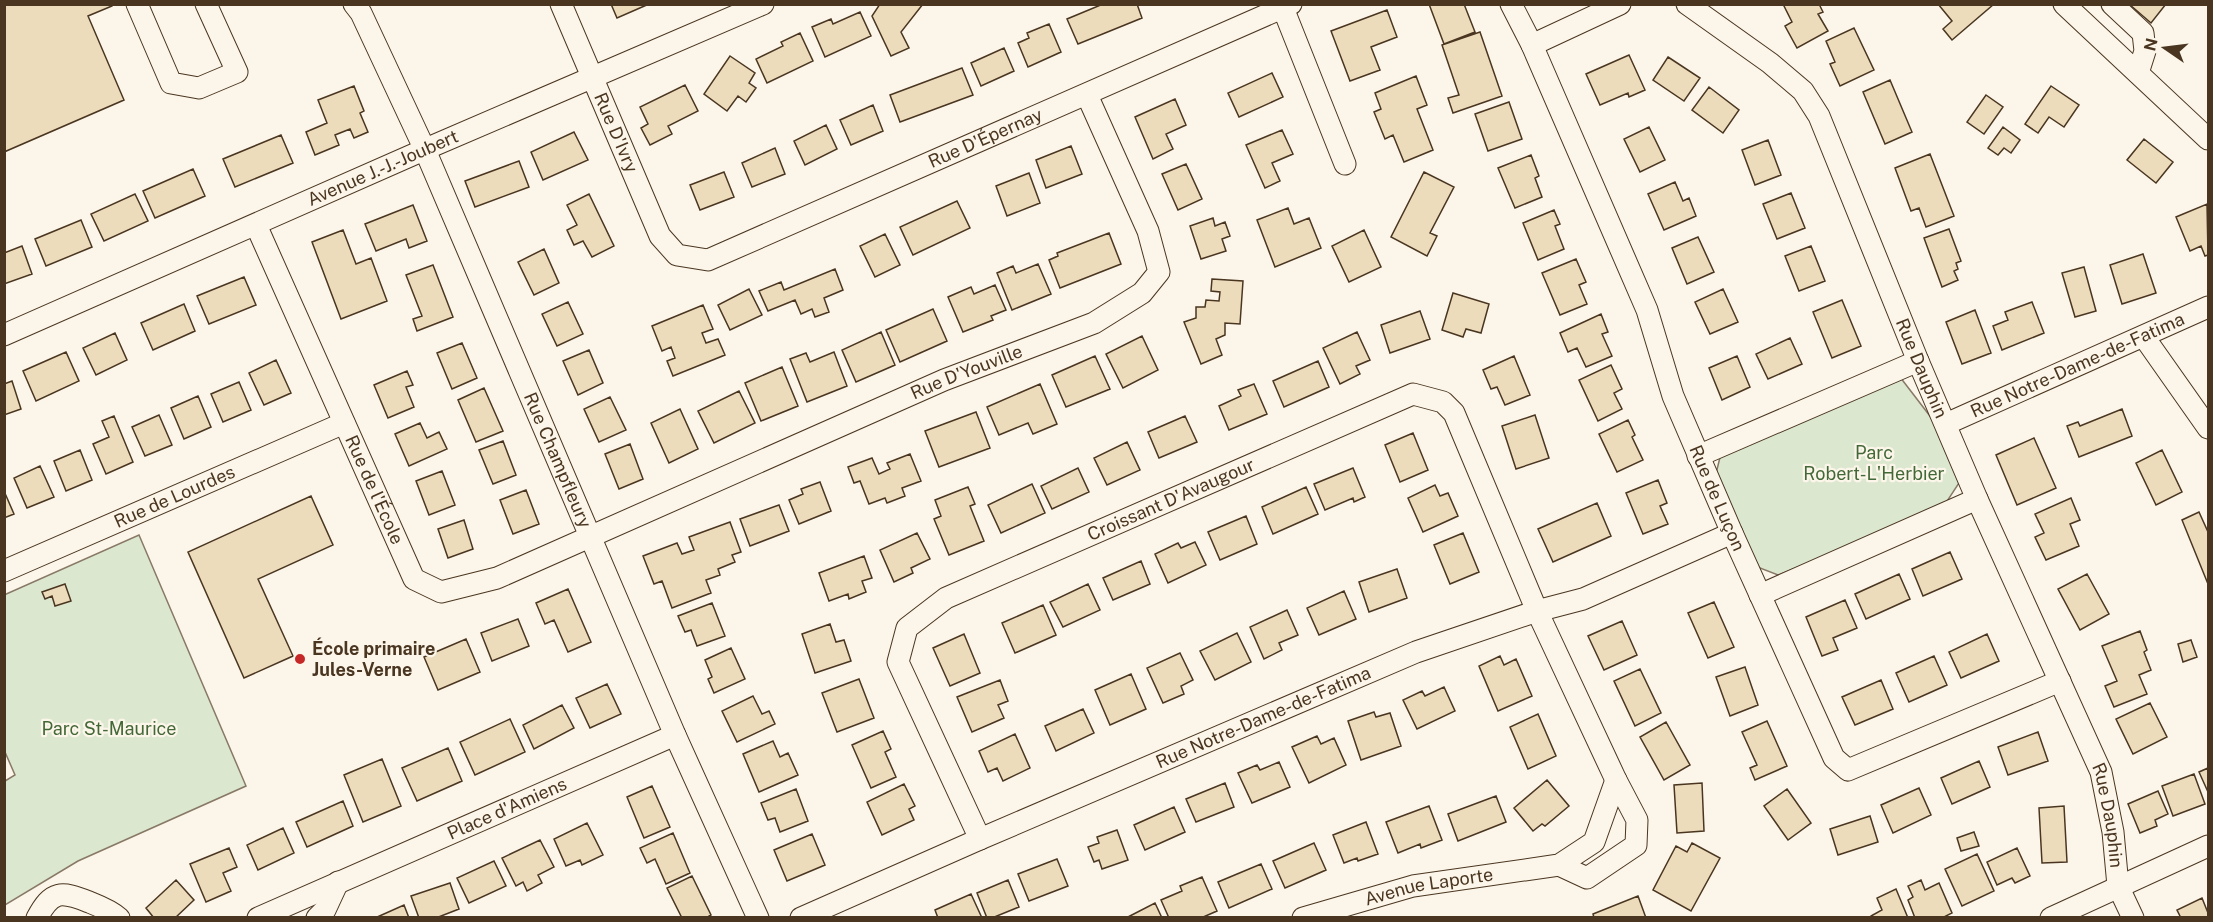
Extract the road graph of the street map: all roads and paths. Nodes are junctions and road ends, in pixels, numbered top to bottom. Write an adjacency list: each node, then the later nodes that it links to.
1 (137, 4): 2 (street)
2 (207, 4)
3 (354, 4): 17 (street, Rue Champfleury)
4 (561, 4): 14 (street, Rue D'Ivry)
5 (763, 4): 14 (street, Avenue J.-J.-Joubert)
6 (1511, 4): 12 (street, Rue de Luçon)
7 (1620, 4): 12 (street)
8 (1687, 4): 24 (street, Rue Dauphin)
9 (2112, 4): 13 (street)
10 (1287, 6): 15 (street, Rue D'Épernay); 18 (street)
11 (2072, 7): 13 (street)
12 (1532, 45): 28 (street, Rue de Luçon)
13 (2138, 73): 16 (street)
14 (593, 78): 17 (street, Avenue J.-J.-Joubert); 20 (street, Rue D'Ivry)
15 (1087, 95): 20 (street, Rue D'Épernay); 31 (street, Rue D'Youville)
16 (2208, 139)
17 (425, 150): 19 (street, Avenue J.-J.-Joubert); 31 (street, Rue Champfleury)
18 (1345, 164)
19 (256, 225): 22 (street, Avenue J.-J.-Joubert); 25 (street, Rue de l'École)
20 (678, 255)
21 (2208, 307): 23 (street, Rue Notre-Dame-de-Fatima)
22 (4, 335)
23 (2144, 337): 26 (street, Rue Notre-Dame-de-Fatima); 27 (street)
24 (1918, 361): 26 (street, Rue Dauphin); 28 (street)
25 (344, 423): 31 (street, Rue de l'École); 32 (street, Rue de Lourdes)
26 (1946, 424): 29 (street, Rue Dauphin)
27 (2208, 428)
28 (1698, 456): 30 (street, Rue de Luçon)
29 (1977, 500): 33 (street); 35 (street, Rue Dauphin)
30 (1732, 534): 33 (street, Rue de Luçon); 34 (street, Rue Notre-Dame-de-Fatima)
31 (590, 538): 36 (street, Rue Champfleury)
32 (4, 571)
33 (1760, 595): 35 (street, Rue de Luçon)
34 (1537, 611): 37 (street); 38 (street, Rue Notre-Dame-de-Fatima); 38 (street, Croissant D'Avaugour)
35 (2060, 681): 42 (street, Rue Dauphin)
36 (675, 735): 41 (street, Place d'Amiens); 47 (street, Rue Champfleury)
37 (1616, 780): 40 (street, Avenue Laporte); 40 (street)
38 (980, 839): 48 (street, Rue Notre-Dame-de-Fatima)
39 (2208, 846): 42 (street)
40 (1559, 865): 49 (street, Avenue Laporte)
41 (338, 882): 45 (street, Place d'Amiens); 46 (street)
42 (2118, 886): 50 (street); 51 (street, Rue Dauphin)
43 (38, 916): 44 (street)
44 (119, 918)
45 (258, 918)
46 (317, 918)
47 (758, 918)
48 (801, 918)
49 (1303, 918)
50 (2051, 918)
51 (2133, 918)

